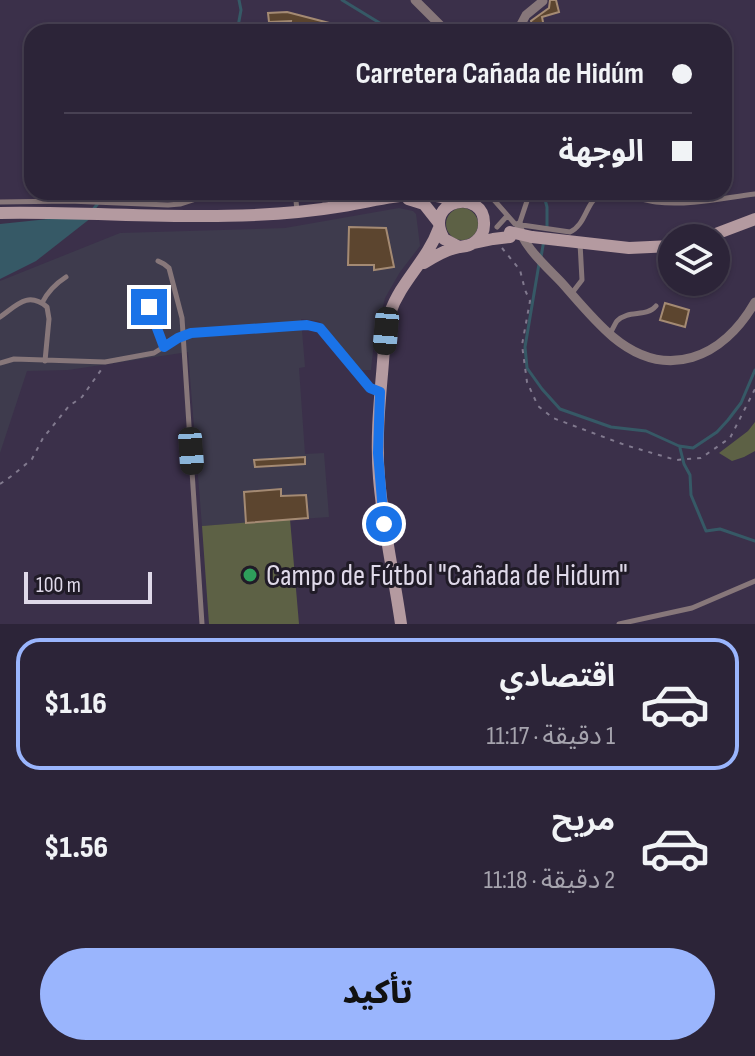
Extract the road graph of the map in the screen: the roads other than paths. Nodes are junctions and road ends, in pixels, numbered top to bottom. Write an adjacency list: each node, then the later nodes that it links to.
1 (415, 0): 3 (street)
2 (543, 1): 4 (street)
3 (439, 24)
4 (522, 24)
5 (755, 194): 6 (lane)
6 (732, 196)
7 (192, 200): 17 (lane)
8 (296, 200): 20 (lane)
9 (373, 200): 20 (main road)
10 (416, 200): 24 (main road)
11 (452, 200): 18 (main road)
12 (494, 200): 21 (lane)
13 (527, 200): 26 (lane)
14 (593, 200): 27 (lane)
15 (644, 200): 16 (lane)
16 (698, 200)
17 (0, 202)
18 (457, 202): 22 (main road); 24 (main road)
19 (4, 213): 20 (main road)
20 (297, 213)
21 (507, 216): 26 (lane); 28 (lane)
22 (483, 217): 28 (main road); 29 (main road)
23 (755, 219): 25 (main road)
24 (439, 226): 31 (main road); 34 (main road)
25 (730, 228)
26 (513, 231): 27 (main road, bridge); 28 (main road); 36 (street)
27 (533, 232): 30 (main road)
28 (495, 233): 29 (main road)
29 (474, 243): 31 (main road)
30 (578, 243): 32 (main road); 36 (lane)
31 (459, 247): 34 (main road)
32 (658, 247)
33 (158, 261): 43 (lane)
34 (419, 267): 47 (main road)
35 (66, 277): 38 (lane)
36 (572, 294): 42 (street)
37 (755, 302): 42 (street)
38 (42, 303): 41 (lane); 45 (lane)
39 (656, 306): 42 (lane)
40 (149, 307): 44 (lane)
41 (0, 317)
42 (609, 334)
43 (183, 336): 44 (lane); 47 (lane); 49 (lane)
44 (164, 347): 45 (lane)
45 (45, 361): 46 (lane)
46 (0, 363)
47 (380, 392): 50 (main road)
48 (755, 581): 51 (lane)
49 (202, 624)
50 (401, 624)
51 (619, 624)

